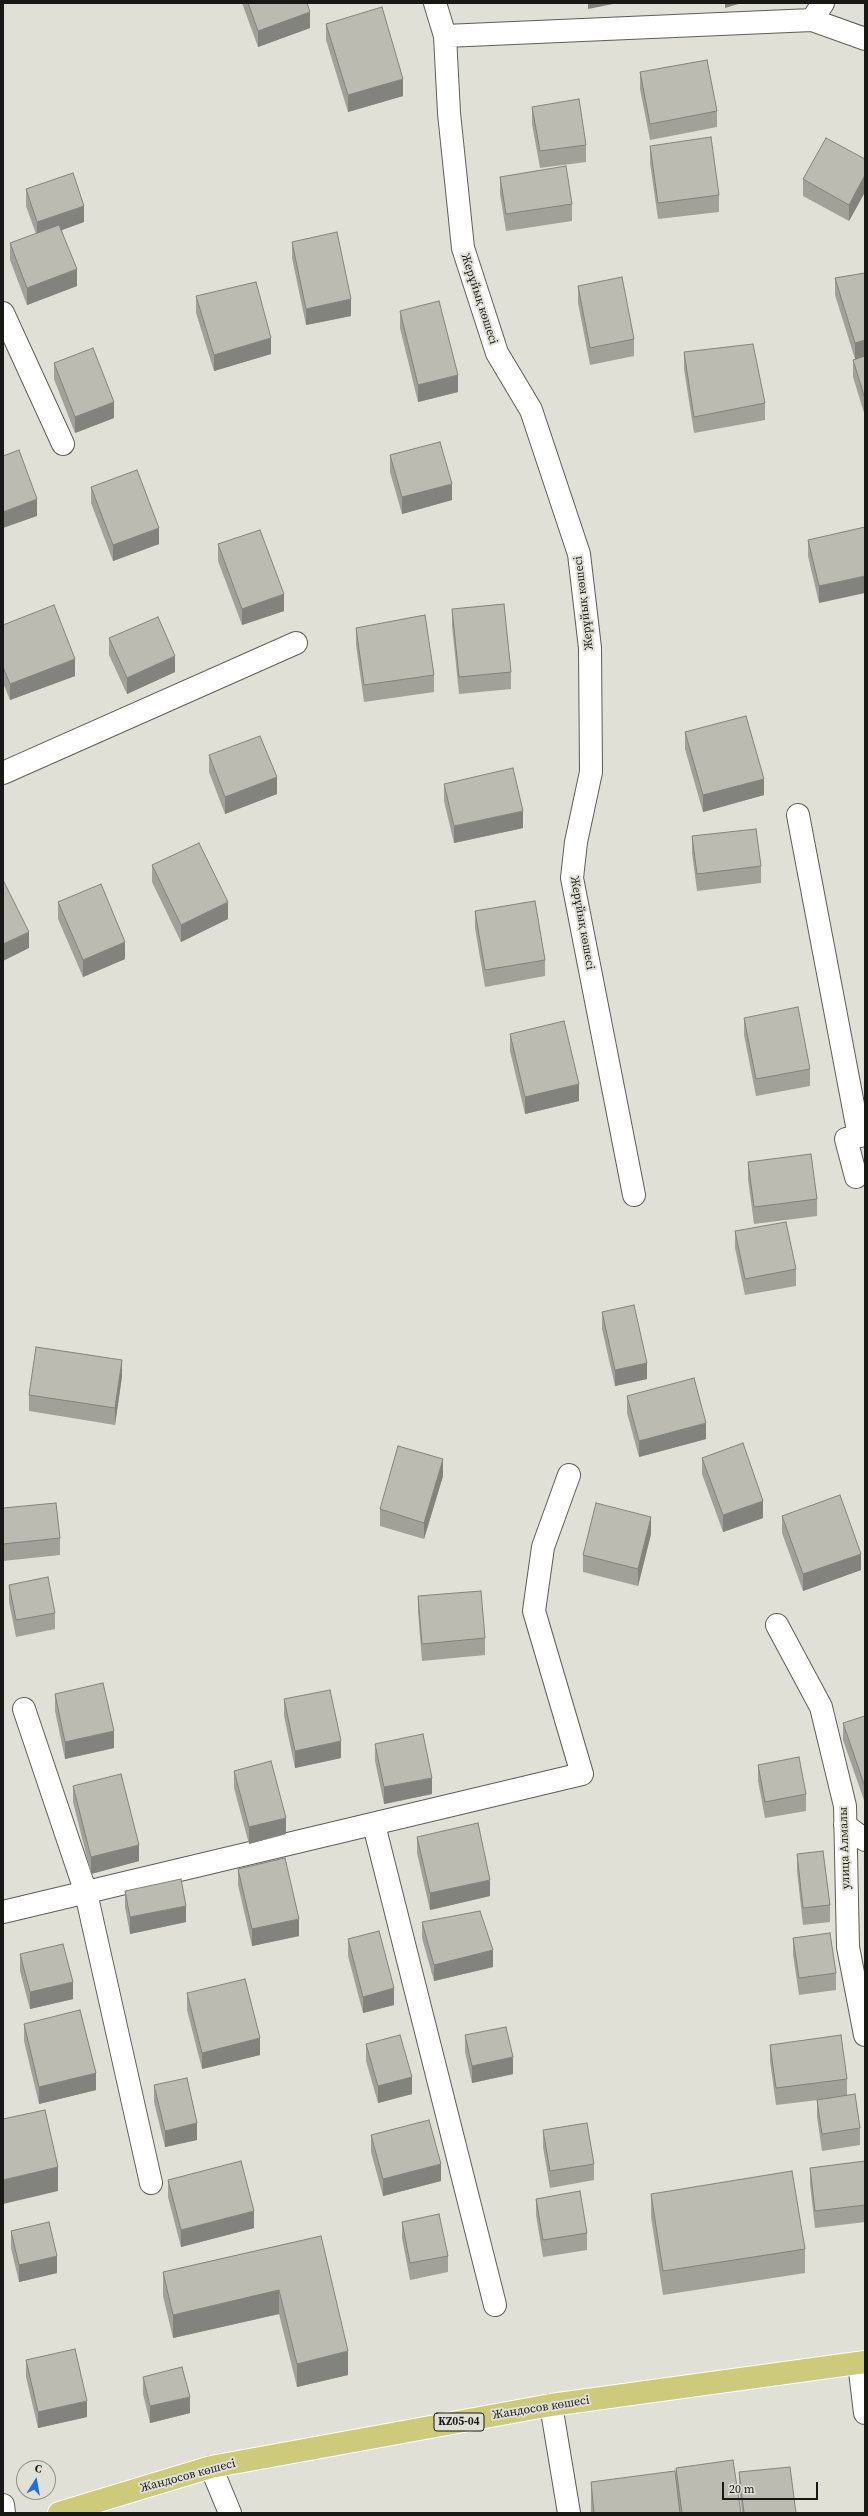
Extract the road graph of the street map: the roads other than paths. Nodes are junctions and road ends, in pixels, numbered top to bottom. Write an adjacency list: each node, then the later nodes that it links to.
1 (435, 3): 3 (street, Жерұйық көшесі)
2 (817, 12): 3 (street); 4 (street)
3 (445, 36): 12 (street, Жерұйық көшесі)
4 (865, 39)
5 (3, 313): 6 (street)
6 (63, 444)
7 (296, 643): 8 (street)
8 (3, 772)
9 (798, 815): 10 (street)
10 (862, 1136): 11 (street)
11 (856, 1177)
12 (634, 1195)
13 (569, 1475): 16 (street)
14 (776, 1625): 17 (street, улица Алмалы)
15 (24, 1709): 19 (street)
16 (374, 1825): 19 (street); 23 (street)
17 (845, 1825): 18 (street); 21 (street, улица Алмалы)
18 (865, 1840)
19 (86, 1893): 20 (street); 22 (street)
20 (3, 1912)
21 (865, 2035)
22 (151, 2183)
23 (495, 2305)
24 (862, 2362): 25 (main road, Жандосов көшесі / KZ05-04); 26 (street)
25 (551, 2405): 27 (main road, Жандосов көшесі / KZ05-04); 32 (street)
26 (865, 2413)
27 (211, 2467): 30 (main road, Жандосов көшесі / KZ05-04); 31 (street)
28 (3, 2505): 29 (street)
29 (4, 2513)
30 (59, 2513)
31 (230, 2513)
32 (569, 2513)

